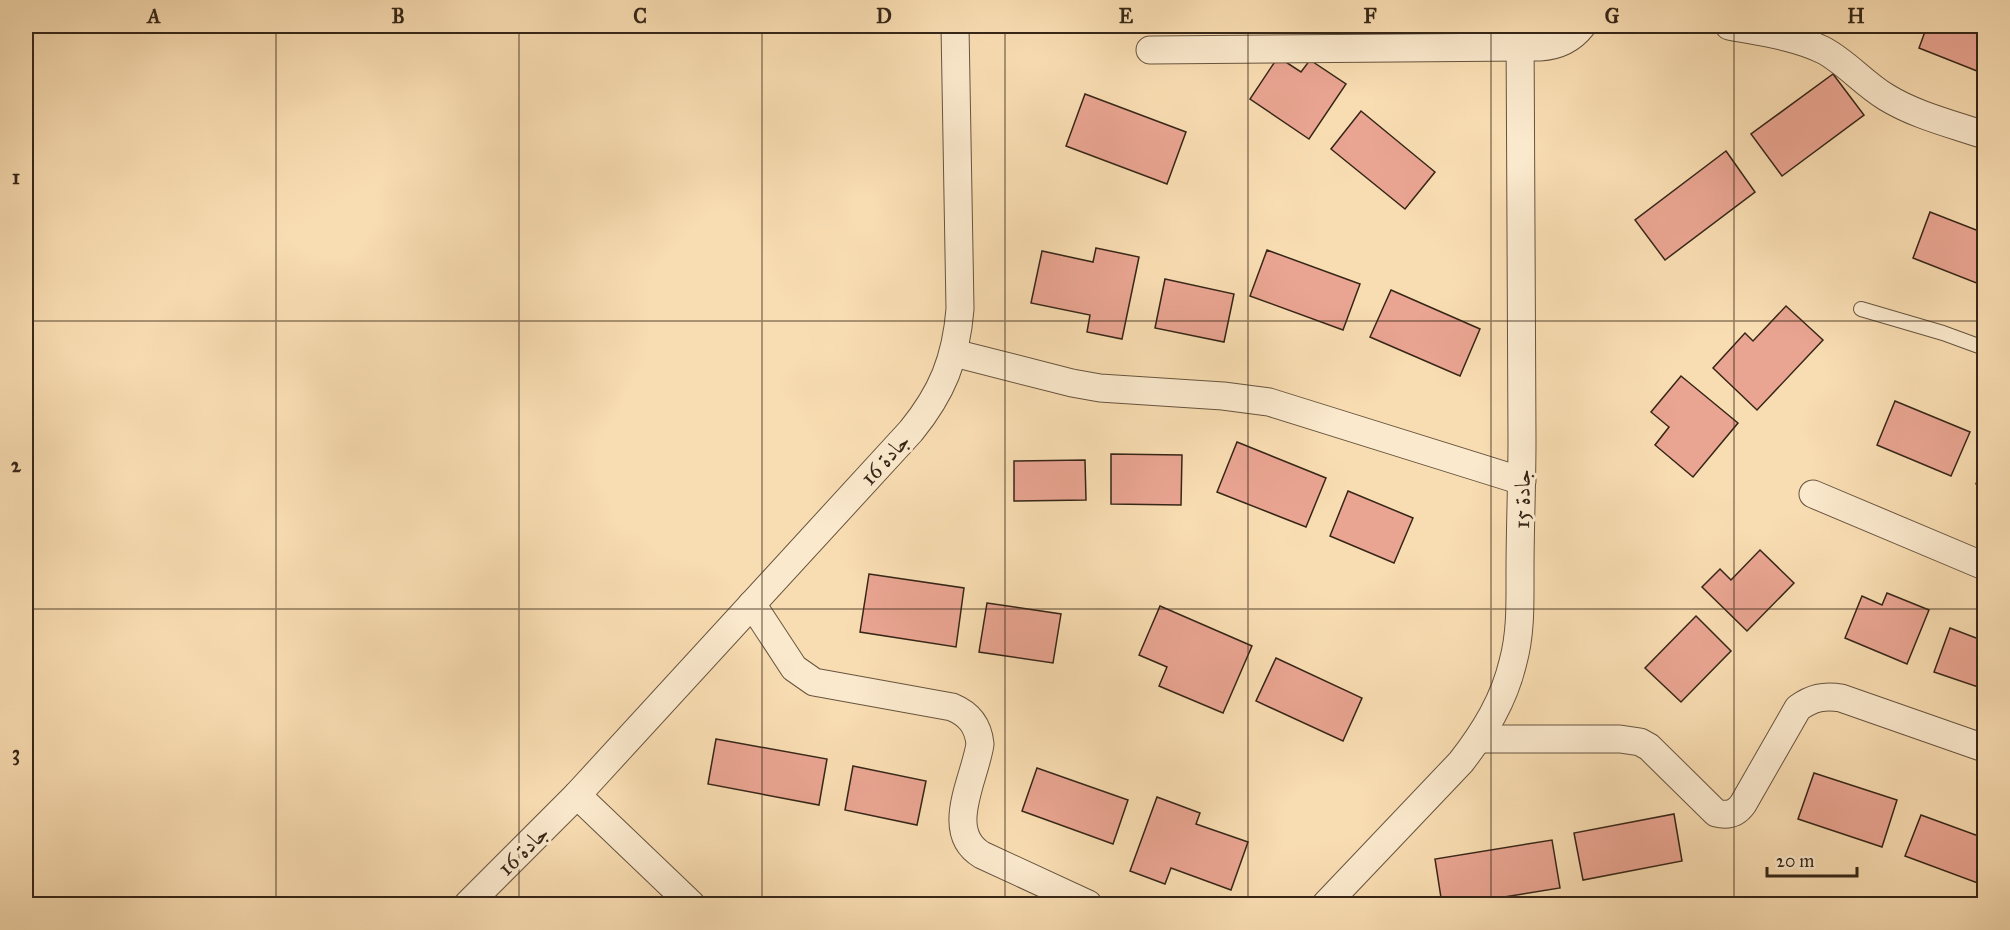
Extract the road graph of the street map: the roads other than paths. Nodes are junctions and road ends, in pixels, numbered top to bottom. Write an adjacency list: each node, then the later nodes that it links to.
1 (955, 26): 9 (street, جادة 16)
2 (1582, 26): 4 (street)
3 (1729, 26): 6 (street)
4 (1520, 36): 5 (street); 10 (street, جادة 15)
5 (1150, 50)
6 (1984, 135)
7 (1861, 309): 8 (lane)
8 (1984, 348)
9 (954, 353): 10 (street); 13 (street, جادة 16)
10 (1522, 482): 14 (street, جادة 15)
11 (1814, 494): 12 (street)
12 (1984, 566)
13 (752, 604): 16 (street, جادة 16); 19 (street)
14 (1479, 739): 15 (street); 20 (street, جادة 15)
15 (1984, 748)
16 (577, 795): 17 (street, جادة 16); 18 (street)
17 (468, 904)
18 (691, 904)
19 (1088, 904)
20 (1326, 904)

